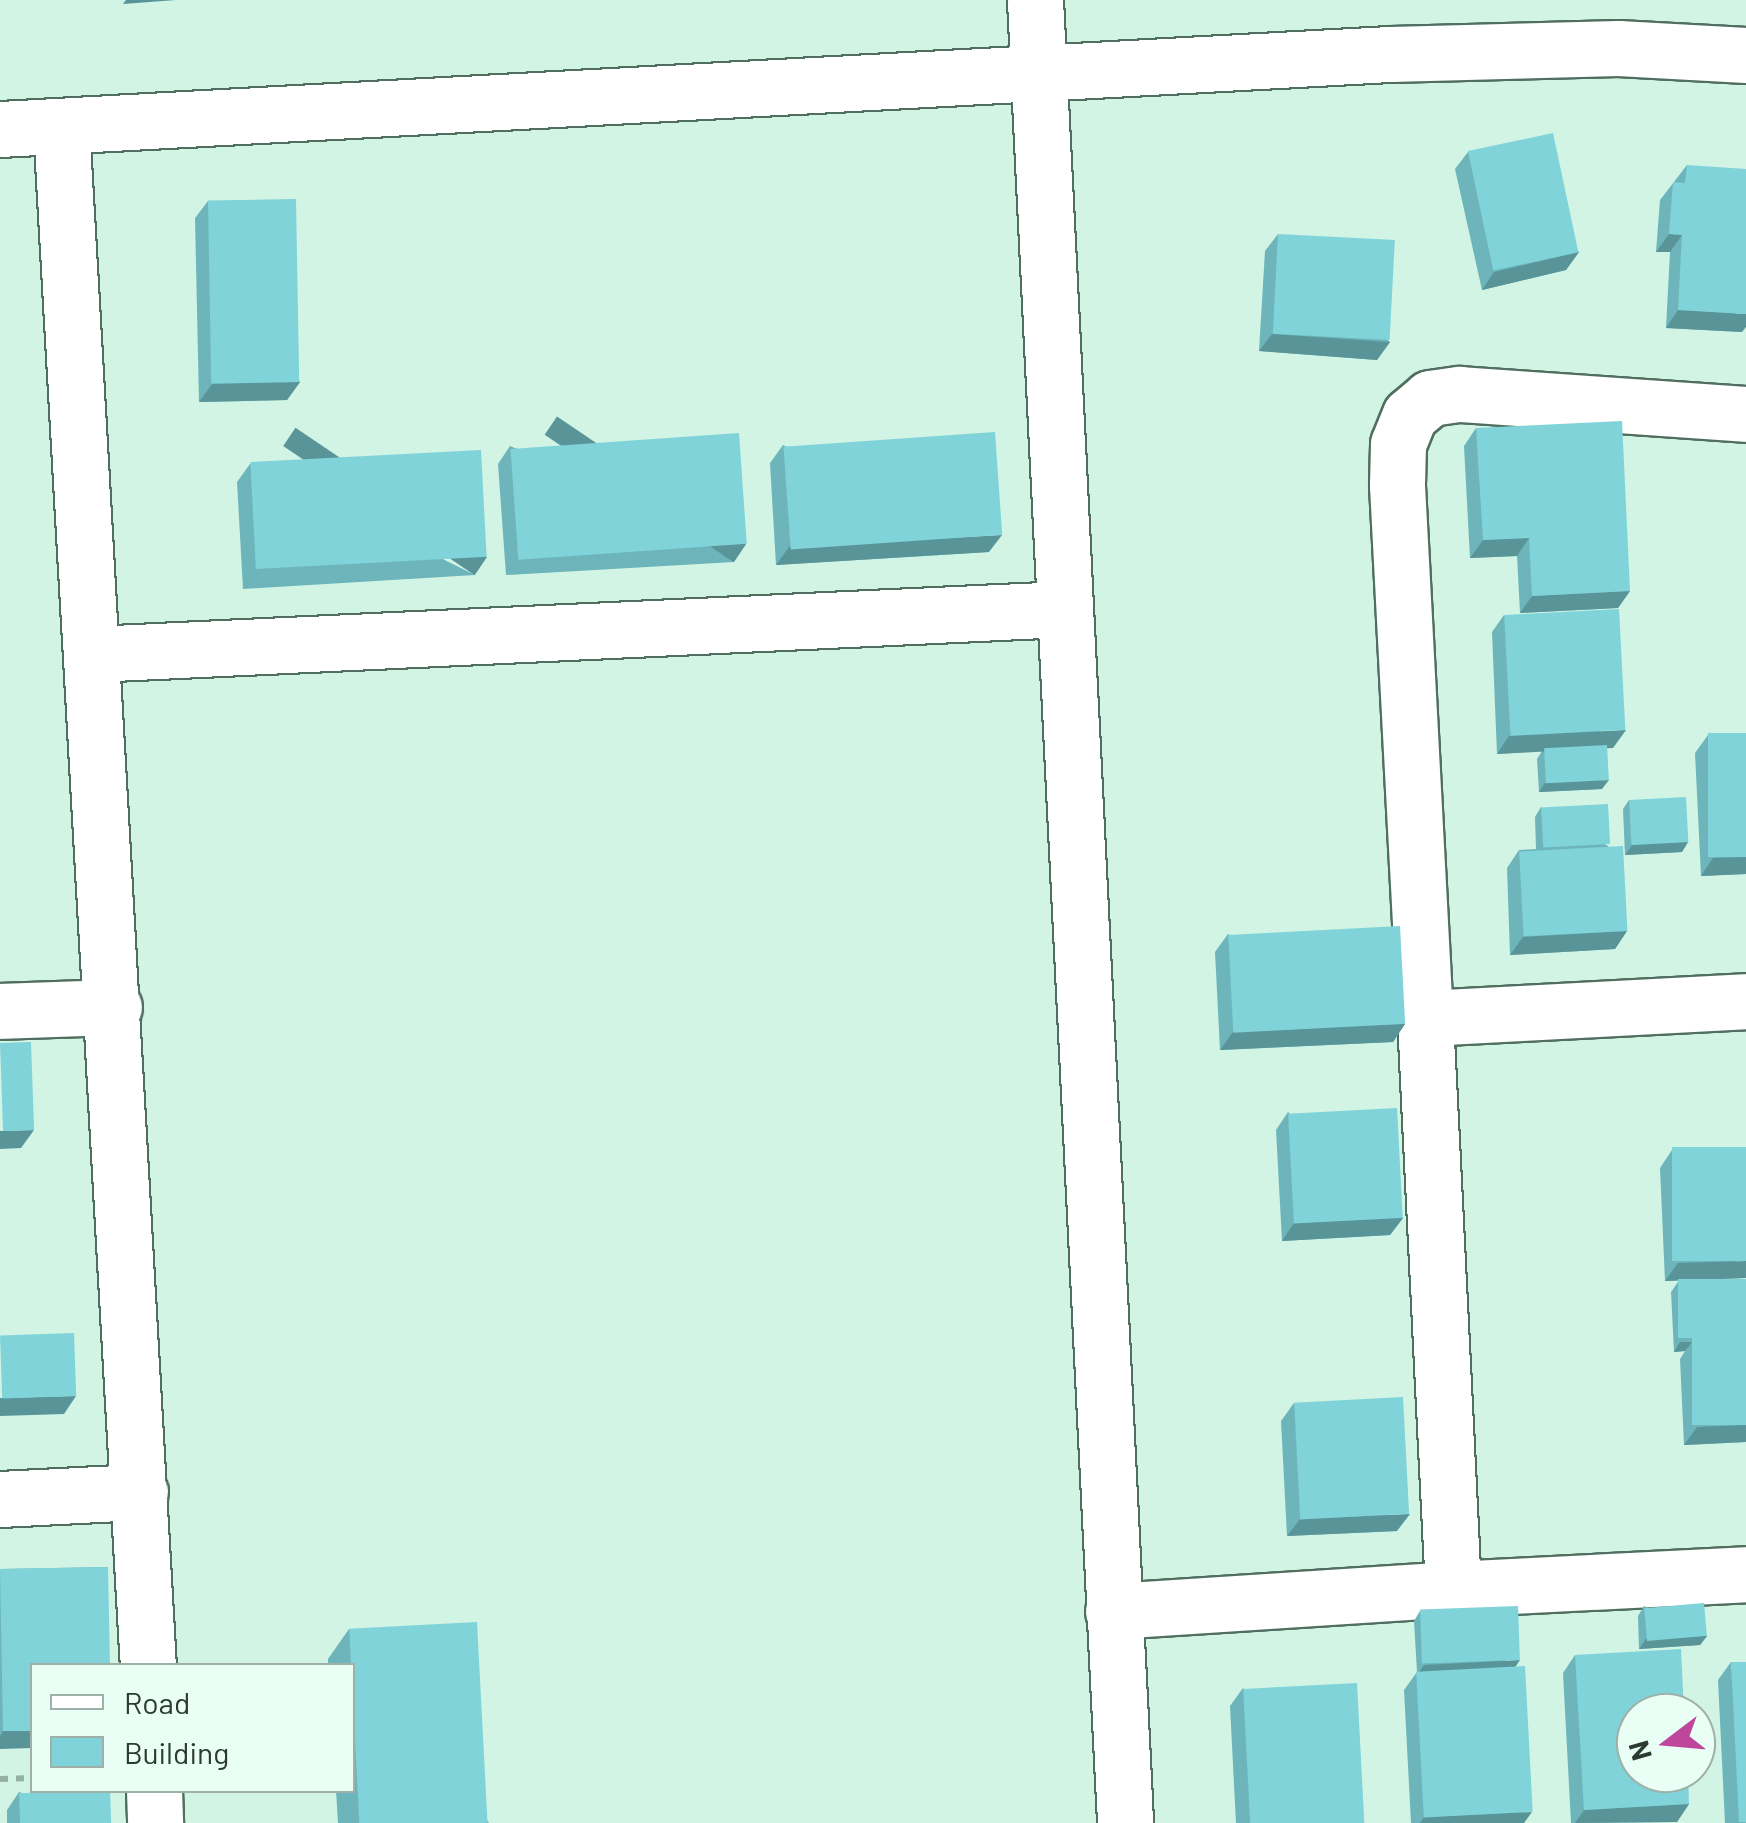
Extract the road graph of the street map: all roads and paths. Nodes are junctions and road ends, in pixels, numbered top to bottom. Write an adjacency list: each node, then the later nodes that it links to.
1 (1035, 0): 3 (street)
2 (1746, 55): 3 (street)
3 (1039, 71): 4 (street); 7 (street)
4 (61, 126): 5 (street); 8 (street)
5 (0, 129)
6 (1746, 414): 12 (street)
7 (1063, 608): 8 (street); 17 (street)
8 (92, 654): 10 (street)
9 (1746, 1001): 12 (street)
10 (114, 1007): 11 (street); 13 (street)
11 (0, 1011)
12 (1425, 1018): 16 (street)
13 (140, 1492): 14 (street); 18 (street)
14 (0, 1499)
15 (1746, 1574): 16 (street)
16 (1453, 1590): 17 (street)
17 (1113, 1611): 23 (street)
18 (148, 1663)
19 (30, 1778): 20 (path)
20 (0, 1779)
21 (154, 1793): 22 (street)
22 (156, 1823)
23 (1125, 1823)

